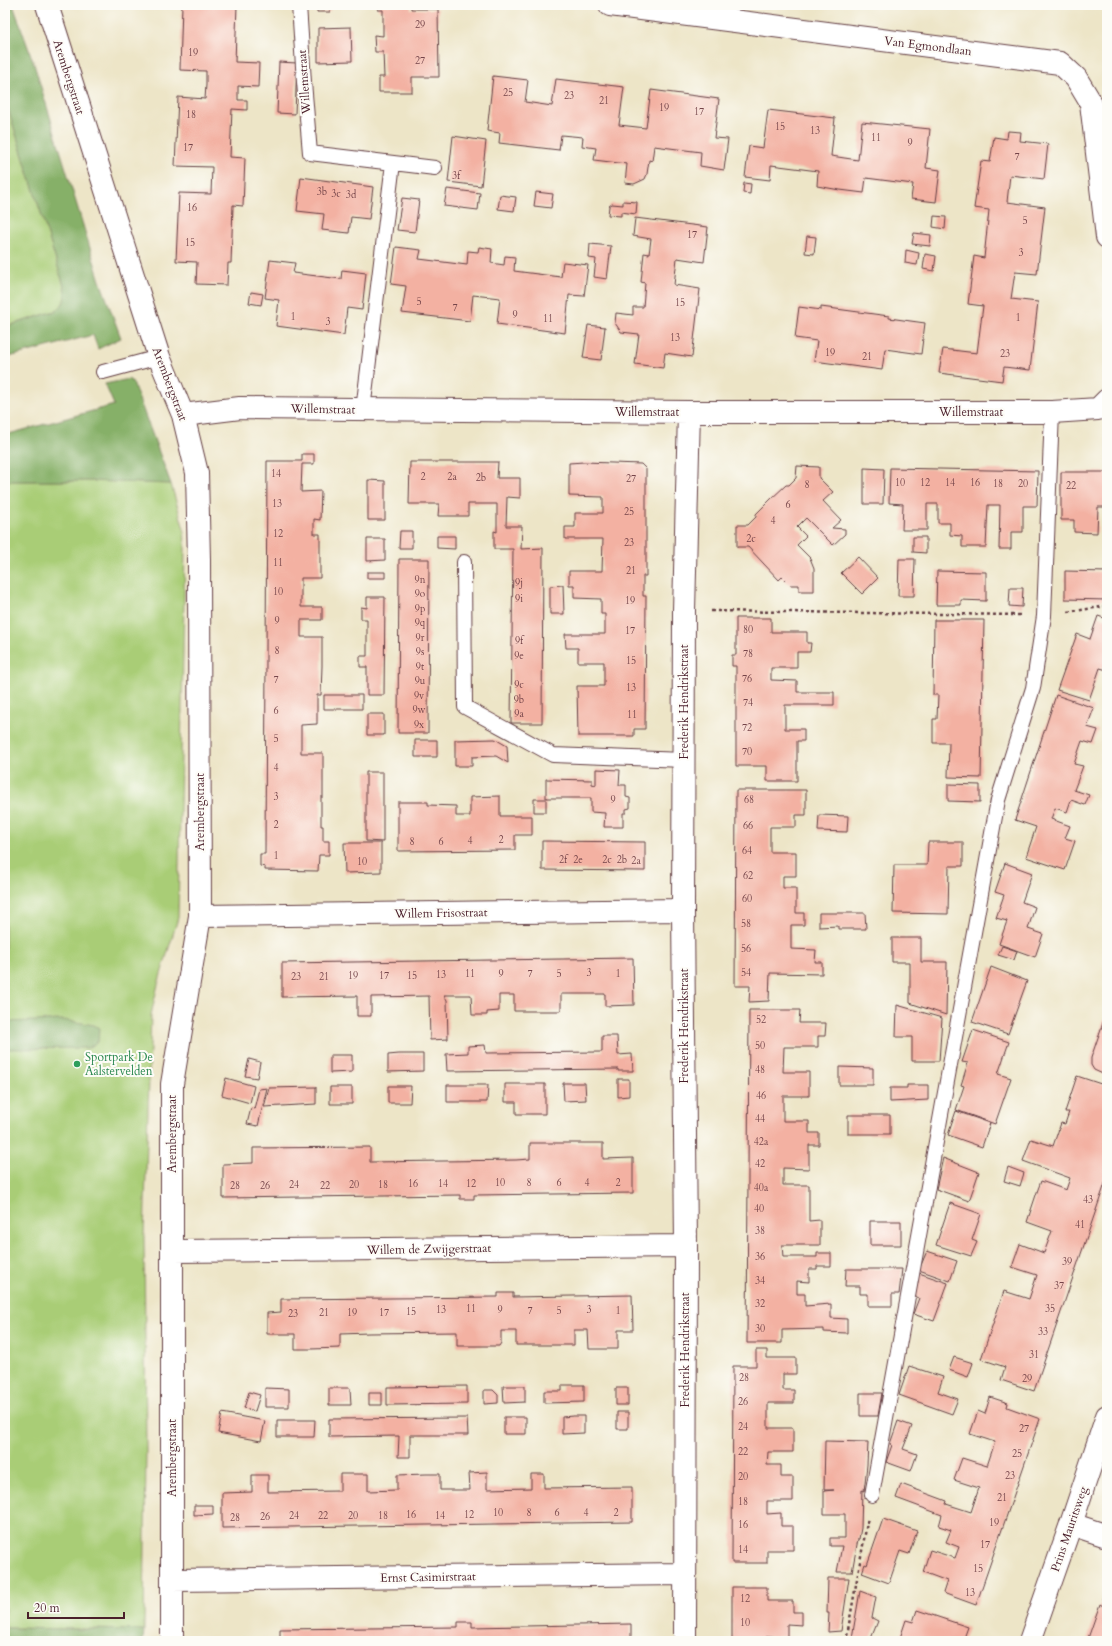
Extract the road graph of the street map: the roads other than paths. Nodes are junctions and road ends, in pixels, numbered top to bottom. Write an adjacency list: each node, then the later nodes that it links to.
1 (47, 5): 7 (street, Arembergstraat)
2 (299, 5): 4 (lane, Willemstraat)
3 (610, 5): 6 (street, Van Egmondlaan)
4 (393, 162): 5 (lane, Willemstraat); 10 (lane)
5 (435, 168)
6 (1107, 237)
7 (159, 357): 8 (lane); 13 (street, Arembergstraat)
8 (103, 372)
9 (1107, 400): 12 (street, Willemstraat)
10 (363, 410): 11 (street, Willemstraat); 13 (street, Willemstraat)
11 (689, 412): 12 (street, Willemstraat); 15 (street, Frederik Hendrikstraat)
12 (1052, 412): 21 (lane)
13 (183, 415): 17 (street, Arembergstraat)
14 (464, 562): 15 (lane)
15 (684, 760): 16 (street, Frederik Hendrikstraat)
16 (683, 910): 17 (street, Willem Frisostraat); 18 (street, Frederik Hendrikstraat)
17 (200, 916): 19 (street, Arembergstraat)
18 (686, 1246): 19 (street, Willem de Zwijgerstraat); 24 (street, Frederik Hendrikstraat)
19 (173, 1251): 25 (street, Arembergstraat)
20 (1107, 1416): 22 (street, Prins Mauritsweg)
21 (872, 1495)
22 (1072, 1524): 23 (street); 28 (street, Prins Mauritsweg)
23 (1107, 1536)
24 (684, 1574): 25 (street, Ernst Casimirstraat); 27 (street, Frederik Hendrikstraat)
25 (172, 1580): 26 (street, Arembergstraat)
26 (172, 1641)
27 (685, 1641)
28 (1030, 1641)

